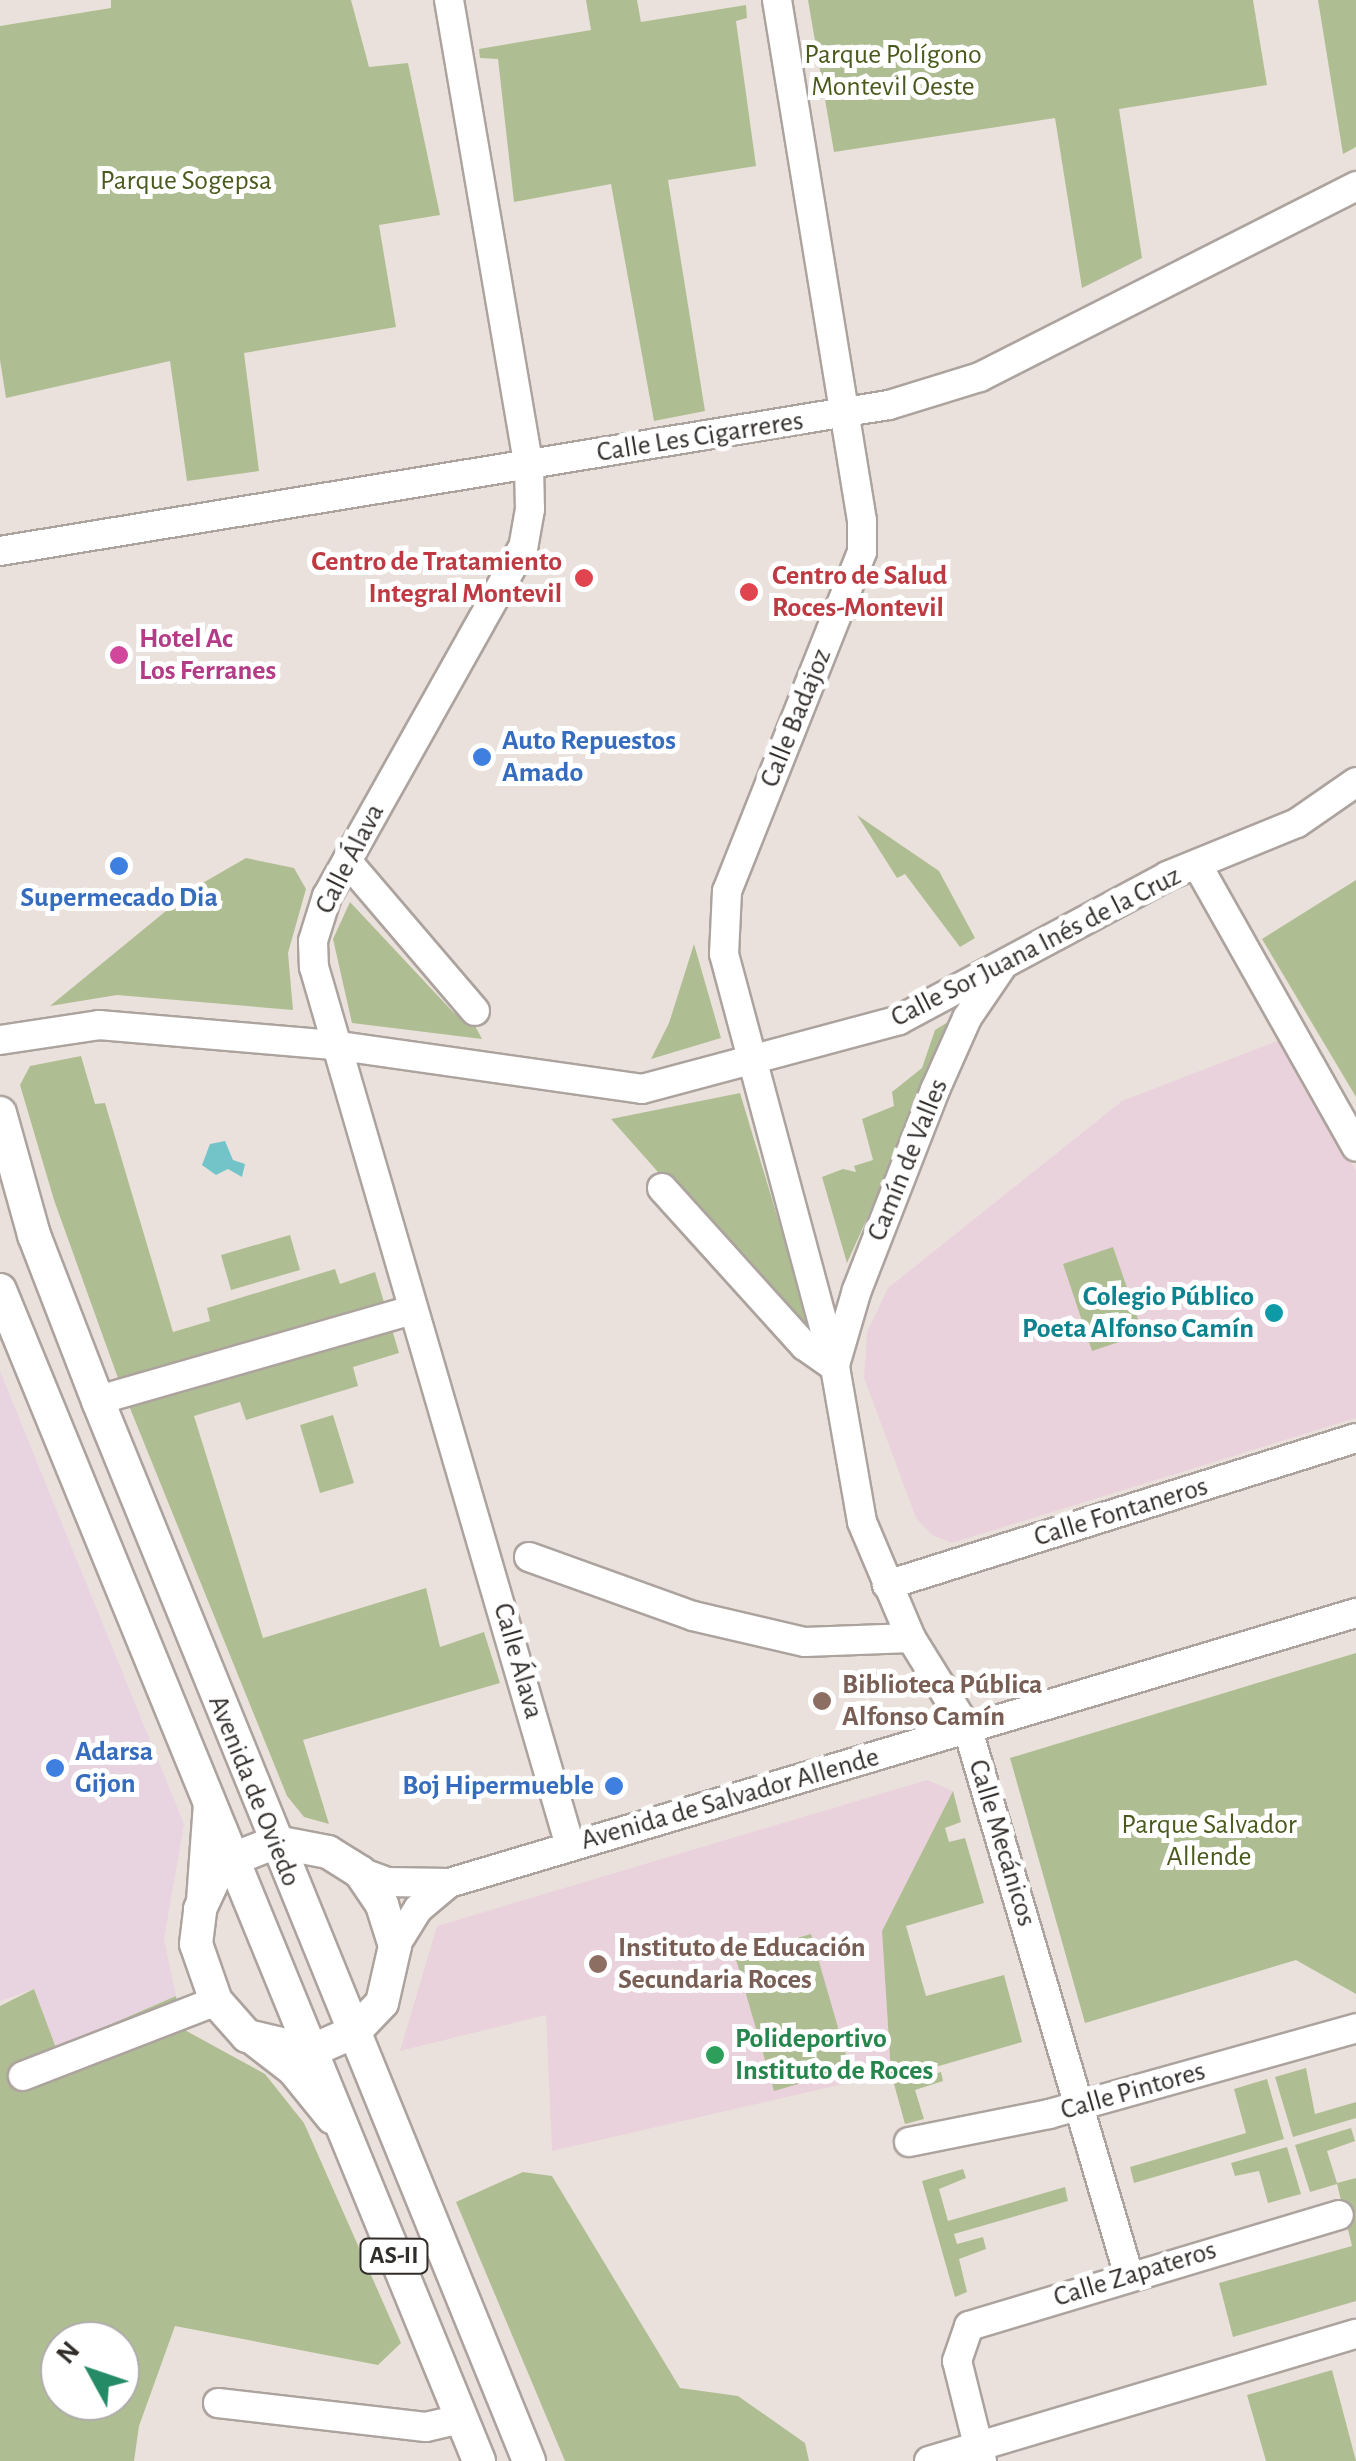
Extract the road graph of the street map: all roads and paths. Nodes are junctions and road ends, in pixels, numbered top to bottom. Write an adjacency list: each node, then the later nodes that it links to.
1 (449, 0): 5 (street, Calle Álava)
2 (777, 0): 4 (street, Calle Badajoz)
3 (1356, 186): 4 (street, Calle Les Cigarreres)
4 (846, 414): 5 (street, Calle Les Cigarreres); 14 (street, Calle Badajoz)
5 (529, 466): 6 (street, Calle Les Cigarreres); 8 (street, Calle Álava)
6 (0, 550)
7 (1356, 782): 9 (street, Calle Sor Juana Inés de la Cruz)
8 (347, 861): 11 (street); 13 (street, Calle Álava)
9 (1198, 866): 10 (street, Calle Sor Juana Inés de la Cruz); 16 (street)
10 (1004, 964): 14 (street, Calle Sor Juana Inés de la Cruz); 21 (street, Camín de Valles)
11 (476, 1011)
12 (0, 1040): 13 (street)
13 (333, 1044): 14 (street, Calle Sor Juana Inés de la Cruz); 19 (street, Calle Álava)
14 (757, 1059): 21 (street, Calle Badajoz)
15 (0, 1113): 30 (main road, Avenida de Oviedo)
16 (1354, 1138)
17 (662, 1188): 21 (street)
18 (0, 1290): 20 (main road, Avenida de Oviedo)
19 (412, 1310): 22 (street); 31 (street, Calle Álava)
20 (5, 1327): 29 (main road, Avenida de Oviedo)
21 (835, 1367): 25 (street, Calle Mecánicos)
22 (109, 1397)
23 (1356, 1438): 25 (street, Calle Fontaneros)
24 (529, 1557): 27 (street)
25 (887, 1585): 27 (street, Calle Mecánicos)
26 (1356, 1612): 28 (street, Avenida de Salvador Allende)
27 (911, 1638): 28 (street, Calle Mecánicos)
28 (968, 1730): 31 (street, Avenida de Salvador Allende); 45 (street, Calle Mecánicos)
29 (208, 1798): 32 (main road, Avenida de Oviedo); 35 (street)
30 (276, 1842): 32 (main road); 33 (main road); 40 (main road, Avenida de Oviedo / AS-II)
31 (570, 1846): 34 (street, Avenida de Salvador Allende)
32 (233, 1858): 35 (main road); 42 (main road, Avenida de Oviedo)
33 (360, 1872): 34 (street, Avenida de Salvador Allende); 36 (main road)
34 (449, 1883): 36 (street, Avenida de Salvador Allende)
35 (200, 1909): 37 (main road)
36 (395, 1946): 38 (main road)
37 (216, 2001): 41 (main road); 43 (street)
38 (382, 2003): 40 (main road); 44 (main road)
39 (1356, 2028): 45 (street, Calle Pintores)
40 (354, 2032): 42 (main road); 44 (main road, Avenida de Oviedo / AS-II)
41 (247, 2036): 42 (main road); 46 (street)
42 (312, 2051): 46 (main road, Avenida de Oviedo / AS-II)
43 (23, 2076)
44 (373, 2082): 55 (main road, Avenida de Oviedo / AS-II)
45 (1078, 2106): 47 (street, Calle Pintores); 49 (street, Calle Mecánicos)
46 (346, 2142): 52 (main road, Avenida de Oviedo / AS-II)
47 (909, 2142)
48 (1338, 2215): 49 (street, Calle Zapateros)
49 (1128, 2276): 53 (street, Calle Zapateros)
50 (1356, 2334): 53 (street)
51 (218, 2403): 52 (street)
52 (461, 2419): 54 (main road, Avenida de Oviedo / AS-II)
53 (980, 2453): 56 (street)
54 (478, 2461)
55 (530, 2461)
56 (929, 2461)

